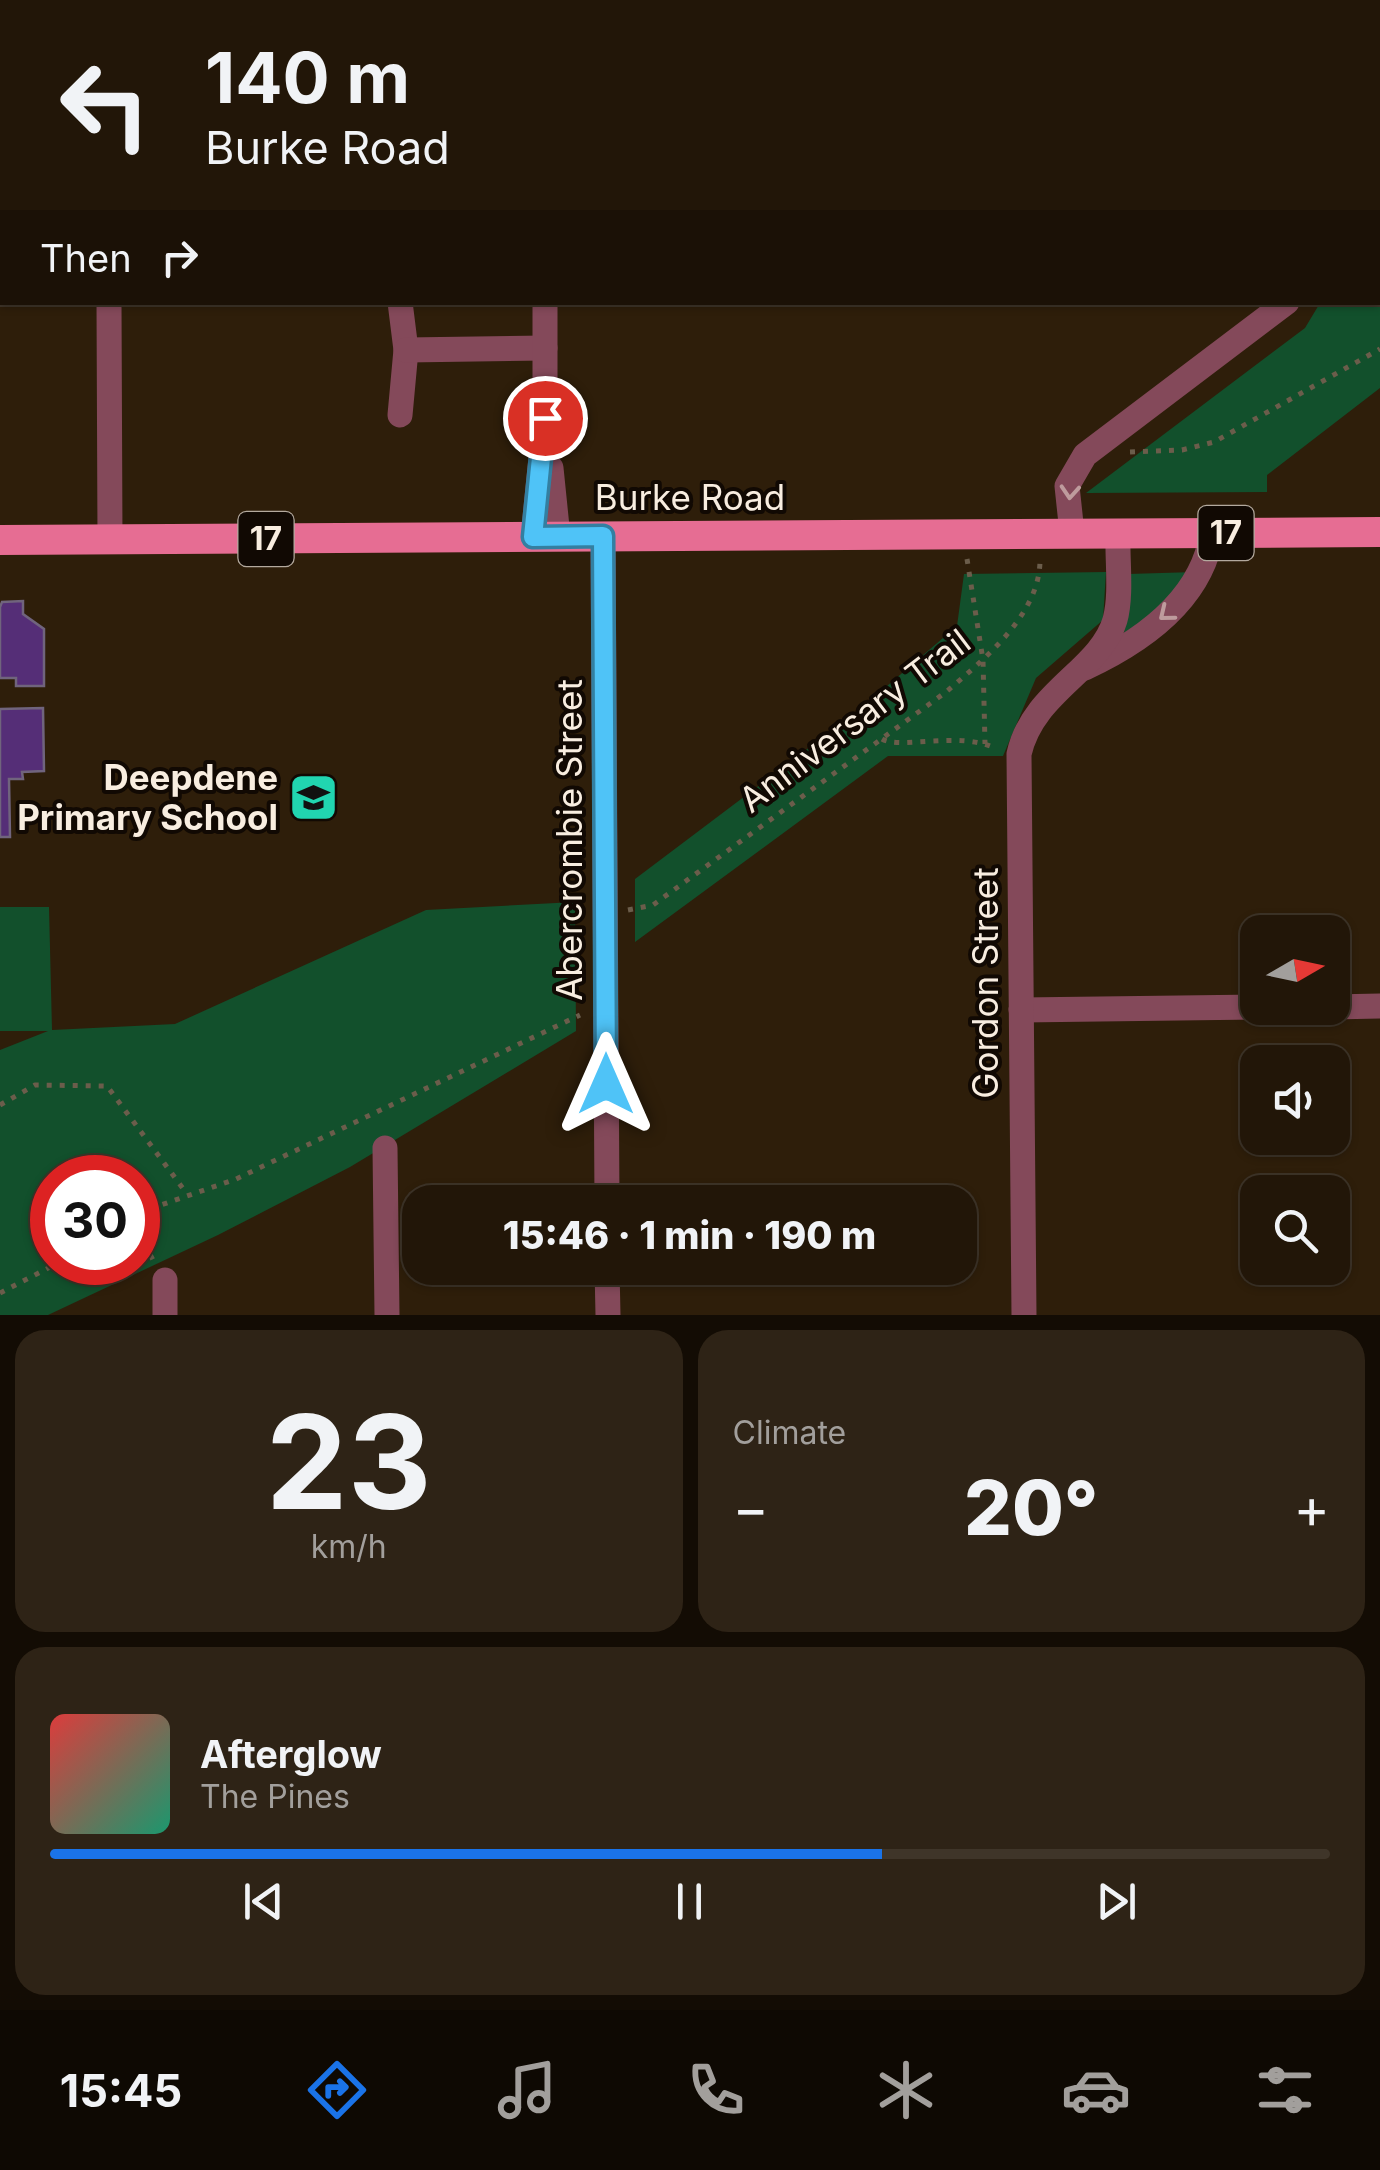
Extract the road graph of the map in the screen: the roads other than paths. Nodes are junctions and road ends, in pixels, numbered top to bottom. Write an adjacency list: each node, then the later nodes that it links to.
1 (109, 305): 15 (street)
2 (400, 305): 6 (street)
3 (545, 305): 5 (street)
4 (1283, 305): 9 (street, one-way to 9)
5 (545, 348): 6 (street); 13 (street)
6 (406, 350): 7 (street)
7 (400, 415)
8 (1380, 532): 11 (main road, Burke Road / 17)
9 (1072, 533): 10 (main road, Burke Road / 17); 12 (main road, Burke Road / 17)
10 (1118, 533): 11 (main road, Burke Road / 17); 16 (street, Gordon Street)
11 (1212, 533): 16 (street, Gordon Street, one-way to 16)
12 (603, 536): 13 (main road, Burke Road / 17); 22 (street, Abercrombie Street)
13 (546, 537): 15 (main road, Burke Road / 17)
14 (0, 540): 15 (main road, Burke Road / 17)
15 (110, 540)
16 (1077, 672): 20 (street, Gordon Street)
17 (1380, 1006): 19 (street)
18 (1240, 1007): 20 (street)
19 (1350, 1007)
20 (1022, 1010): 28 (street, Gordon Street)
21 (385, 1148): 26 (street)
22 (607, 1185)
23 (165, 1280): 25 (street)
24 (608, 1285): 27 (street)
25 (165, 1315)
26 (386, 1315)
27 (608, 1315)
28 (1024, 1315)

